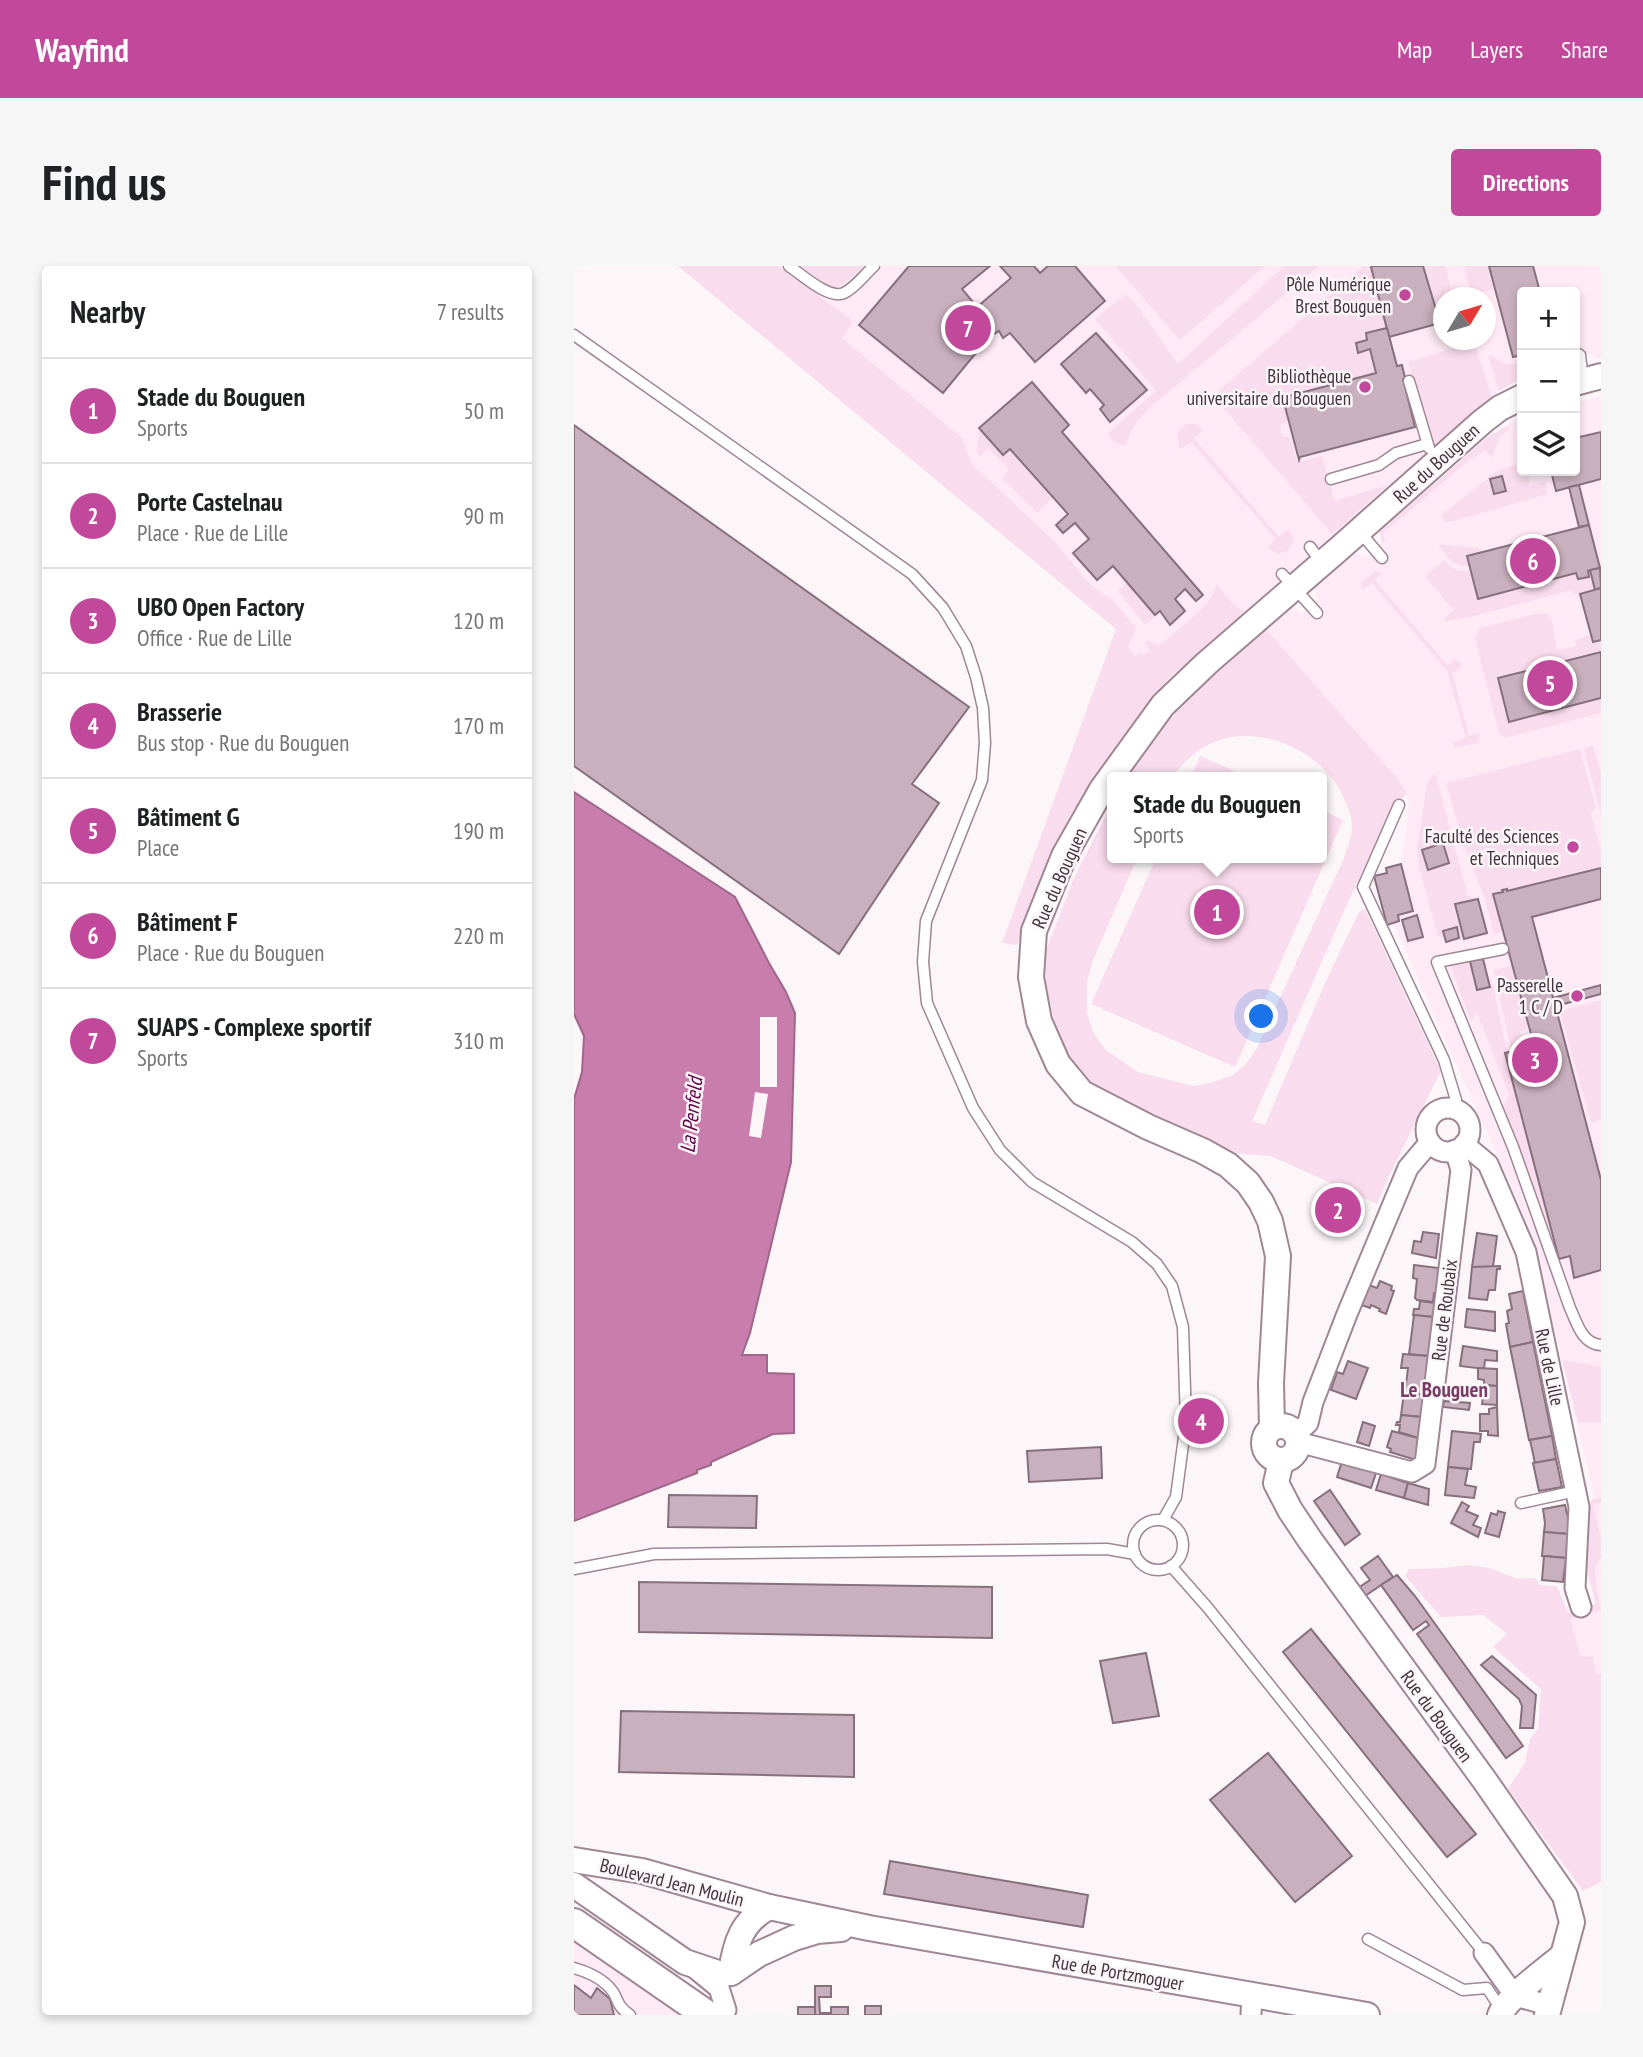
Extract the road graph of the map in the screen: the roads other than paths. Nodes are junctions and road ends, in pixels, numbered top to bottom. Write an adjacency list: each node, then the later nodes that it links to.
1 (789, 266): 2 (lane)
2 (874, 266)
3 (574, 335): 25 (lane)
4 (1580, 355): 5 (lane)
5 (1586, 380)
6 (1409, 381): 8 (lane)
7 (1517, 400): 8 (street, Rue du Bouguen)
8 (1432, 453): 9 (lane); 10 (street, Rue du Bouguen)
9 (1331, 479)
10 (1360, 531): 11 (lane); 12 (street, Rue du Bouguen)
11 (1382, 558)
12 (1288, 581): 13 (lane); 14 (street, Rue du Bouguen)
13 (1317, 613)
14 (1114, 772)
15 (1107, 782): 22 (street, Rue du Bouguen)
16 (1399, 805): 18 (lane)
17 (1503, 949): 21 (lane)
18 (1455, 1110): 19 (street); 20 (street)
19 (1430, 1142): 20 (street); 22 (street)
20 (1460, 1147): 22 (street, Rue de Roubaix); 23 (street, Rue de Lille)
21 (1601, 1345)
22 (1289, 1435): 38 (street, Rue du Bouguen)
23 (1576, 1490): 24 (lane); 29 (street, Rue de Lille)
24 (1521, 1503)
25 (1163, 1520): 26 (lane); 27 (lane)
26 (1135, 1554): 27 (lane); 28 (lane)
27 (1171, 1566): 36 (lane)
28 (574, 1569)
29 (1581, 1607)
30 (574, 1860): 32 (street, Boulevard Jean Moulin)
31 (574, 1885): 39 (street, Boulevard Jean Moulin)
32 (758, 1906): 34 (street, Rue de Portzmoguer); 37 (street); 41 (street)
33 (574, 1923): 45 (main road)
34 (869, 1928): 37 (street, Rue de Portzmoguer); 42 (street, Rue de Portzmoguer)
35 (1368, 1939): 43 (lane)
36 (1484, 1953): 43 (street)
37 (759, 1954): 41 (street, Rue de Portzmoguer)
38 (1562, 1956): 43 (street); 44 (street, Rue du Bouguen)
39 (685, 1962): 41 (street, Boulevard Jean Moulin); 45 (street)
40 (574, 1968): 46 (lane)
41 (731, 1973): 45 (street)
42 (1251, 2005): 47 (street, Rue de Portzmoguer)
43 (1505, 2007): 44 (street, Rue du Bouguen)
44 (1547, 2010)
45 (720, 2013)
46 (630, 2015)
47 (1367, 2015)

